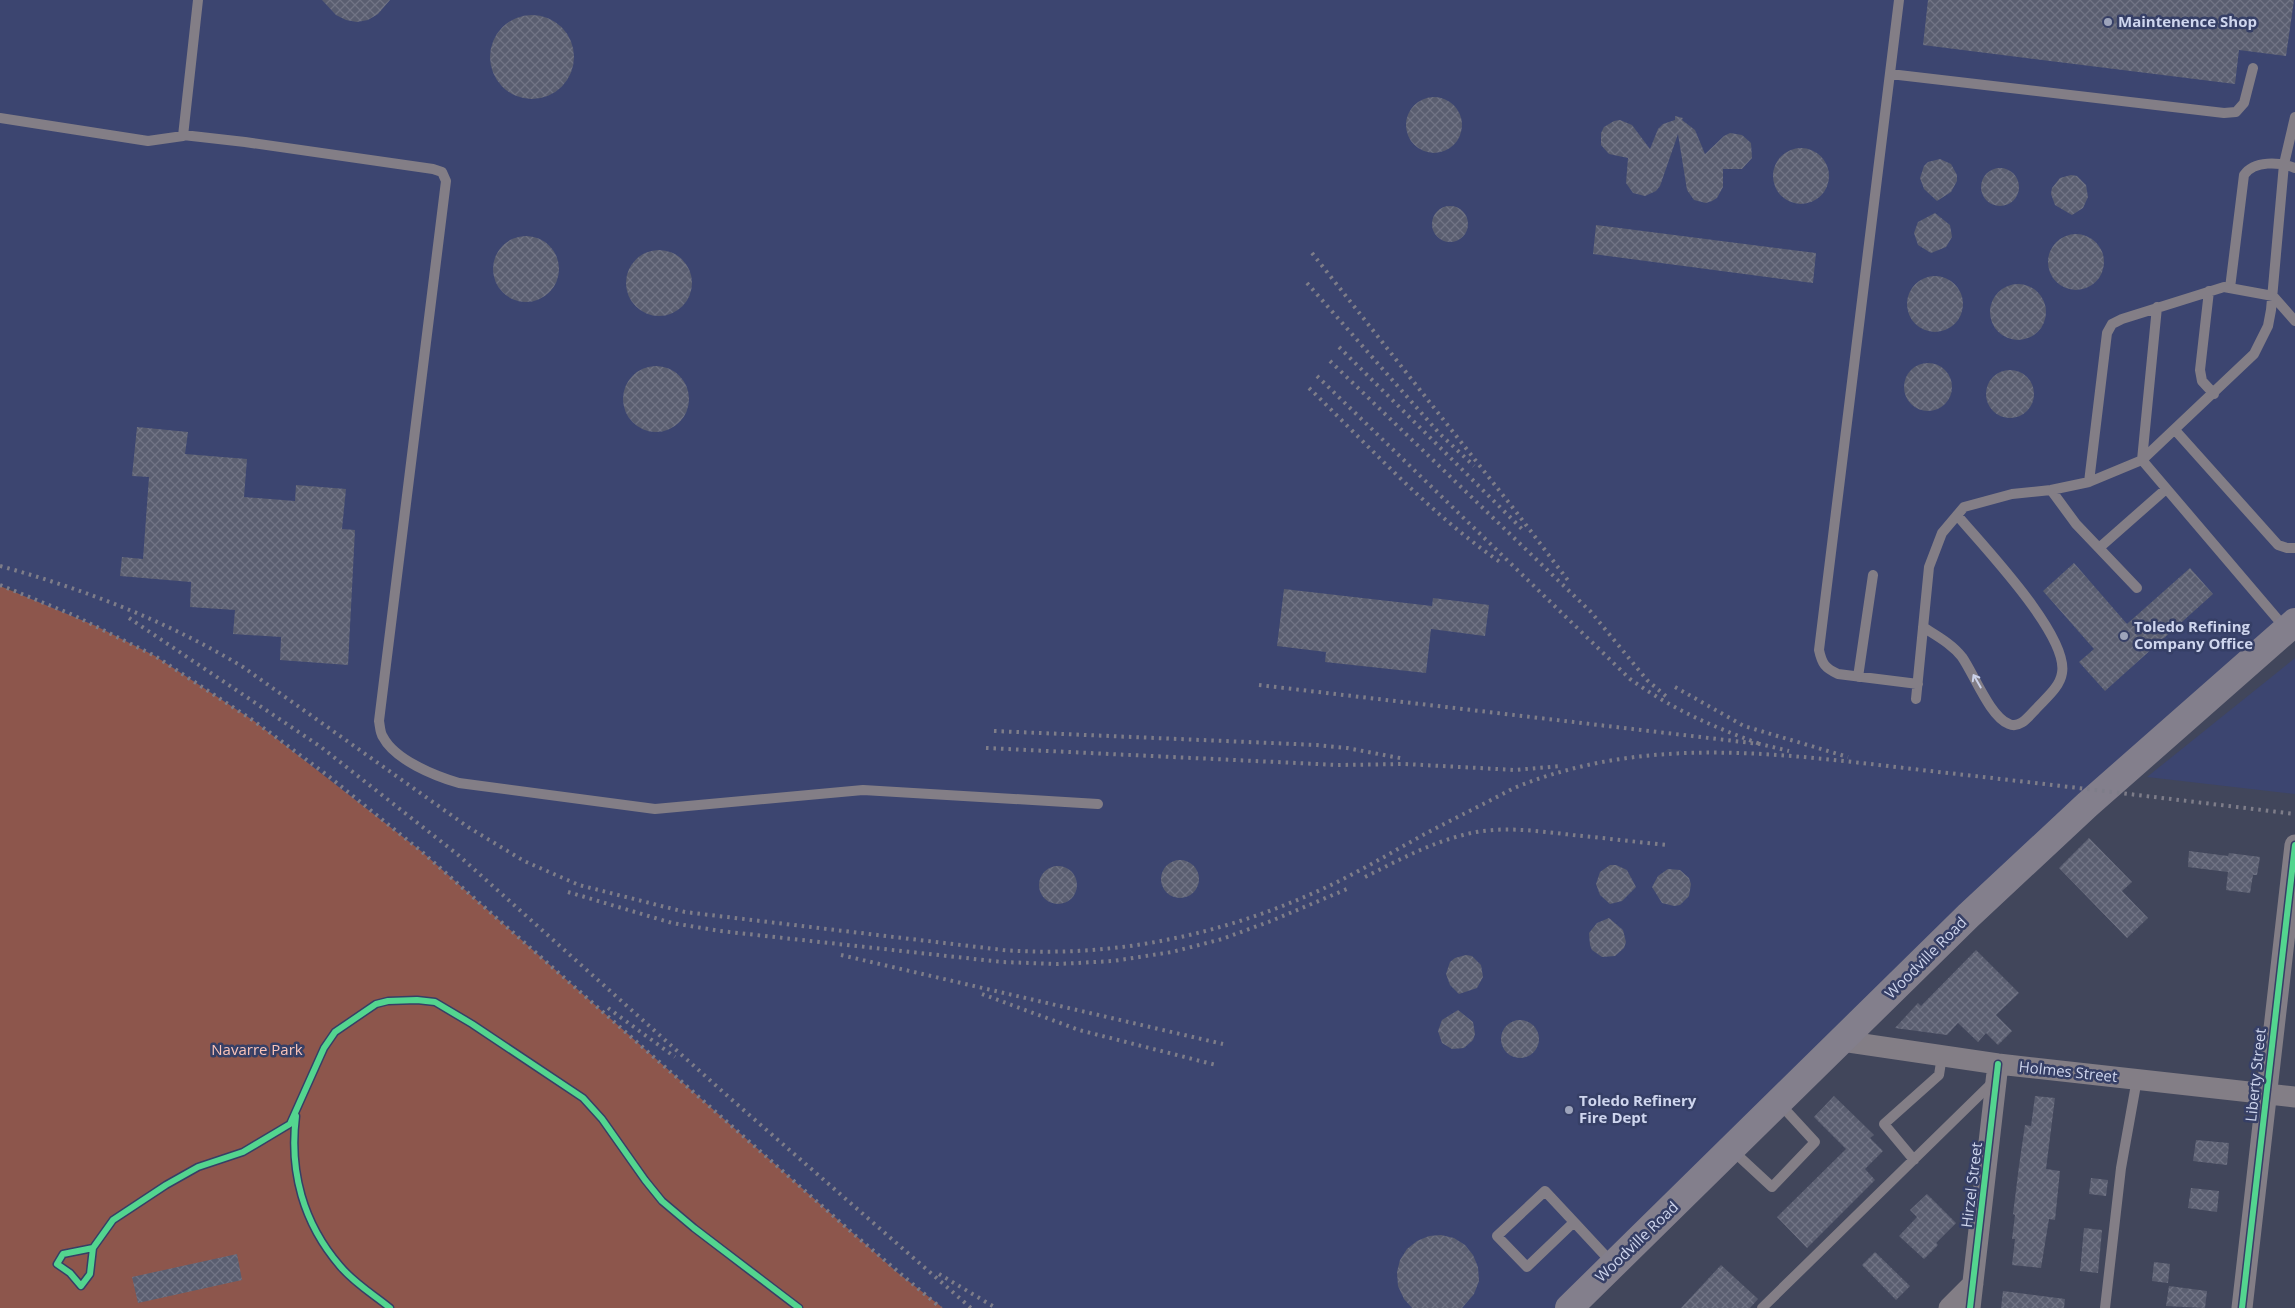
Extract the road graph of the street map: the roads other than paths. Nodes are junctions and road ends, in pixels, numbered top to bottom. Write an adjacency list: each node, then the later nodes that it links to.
1 (198, 0): 7 (lane)
2 (1899, 0): 4 (lane)
3 (2253, 68): 4 (lane)
4 (1890, 74): 28 (lane)
5 (2295, 117): 8 (lane)
6 (0, 118): 7 (lane)
7 (183, 135): 31 (lane)
8 (2284, 164): 9 (lane); 10 (lane); 12 (lane)
9 (2295, 168)
10 (2230, 288): 11 (lane); 12 (lane)
11 (2209, 291): 13 (lane); 15 (lane)
12 (2273, 296): 14 (lane); 15 (lane)
13 (2157, 307): 17 (lane); 18 (lane)
14 (2295, 321)
15 (2214, 394): 16 (lane)
16 (2175, 430): 17 (lane); 23 (lane)
17 (2142, 460): 18 (lane); 19 (lane)
18 (2089, 482): 20 (lane)
19 (2166, 489): 22 (lane); 27 (lane)
20 (2051, 490): 21 (lane); 22 (lane)
21 (1957, 515): 26 (lane); 26 (lane, one-way to 26)
22 (2099, 548): 25 (lane)
23 (2295, 548)
24 (1873, 575): 28 (lane)
25 (2137, 588)
26 (1923, 627): 29 (lane)
27 (2292, 630): 33 (main road, Woodville Road)
28 (1858, 677): 29 (lane)
29 (1918, 684): 30 (lane)
30 (1916, 699)
31 (1098, 804)
32 (2295, 845): 37 (street, Liberty Street)
33 (1842, 1041): 34 (street, Holmes Street); 39 (main road, Woodville Road)
34 (1942, 1056): 35 (street, Holmes Street); 41 (lane)
35 (1998, 1071): 36 (street, Holmes Street); 41 (lane); 44 (street, Hirzel Street)
36 (2138, 1080): 37 (street, Holmes Street); 49 (lane)
37 (2267, 1094): 38 (street, Holmes Street); 50 (street, Liberty Street)
38 (2295, 1097)
39 (1779, 1103): 40 (main road, Woodville Road); 40 (lane)
40 (1731, 1149): 43 (main road, Woodville Road)
41 (1914, 1160): 46 (lane)
42 (1574, 1222): 42 (lane); 43 (lane)
43 (1614, 1265): 45 (main road, Woodville Road)
44 (1973, 1284): 47 (street); 48 (street, Hirzel Street)
45 (1570, 1308)
46 (1762, 1308)
47 (1949, 1308)
48 (1970, 1308)
49 (2105, 1308)
50 (2242, 1308)

